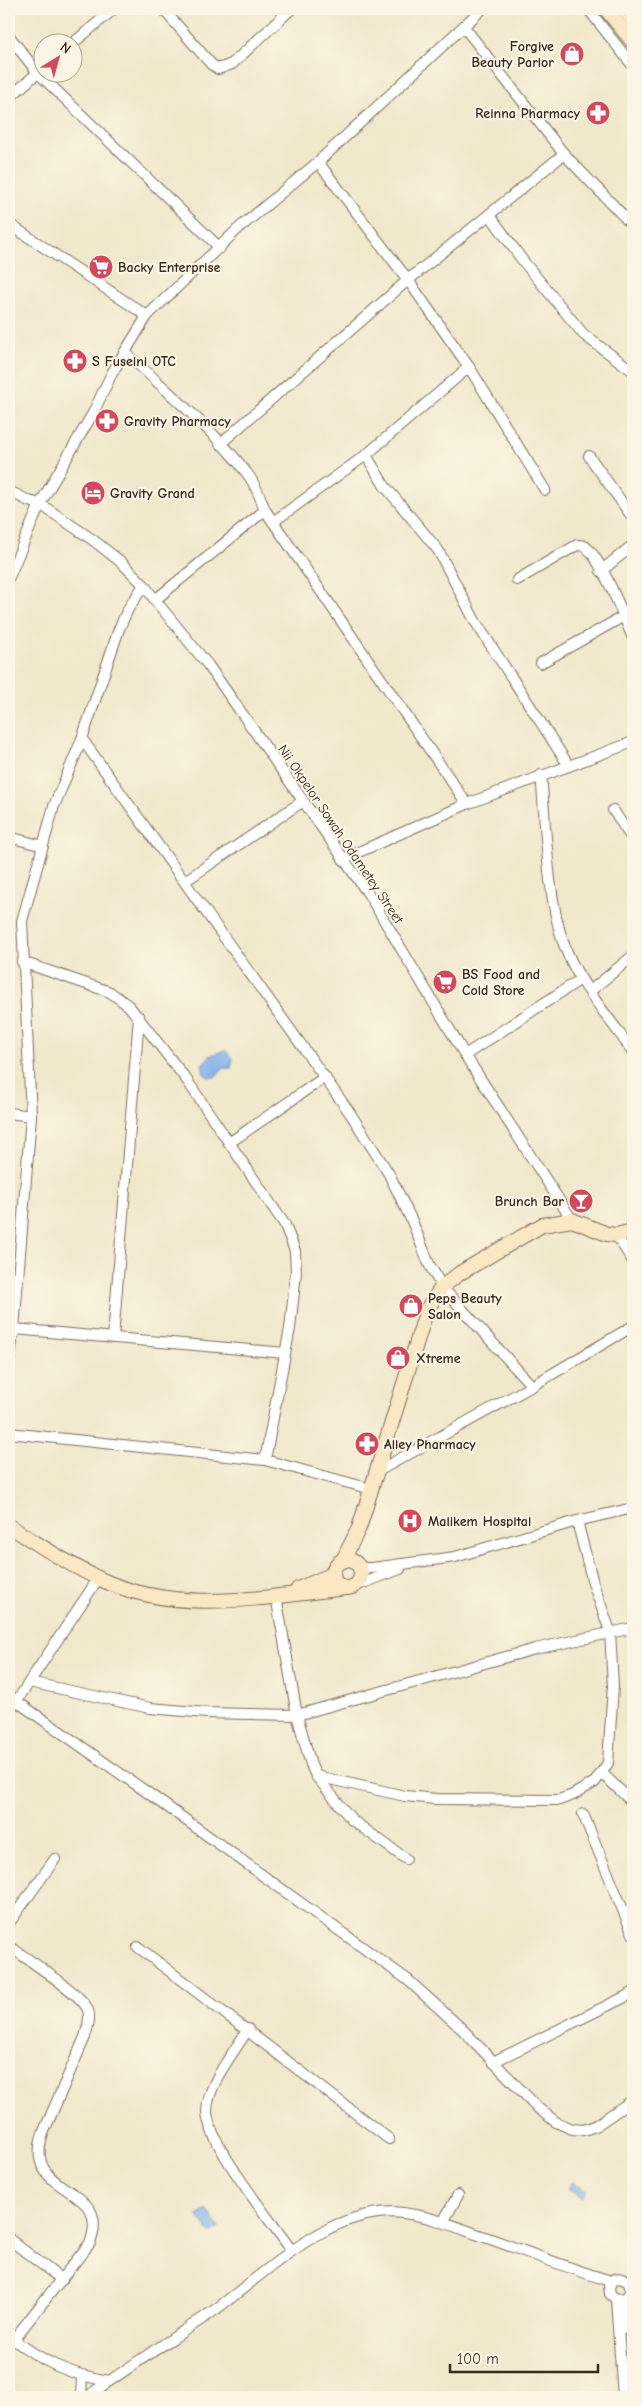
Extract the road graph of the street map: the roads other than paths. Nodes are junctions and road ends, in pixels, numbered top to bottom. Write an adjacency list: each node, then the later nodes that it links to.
1 (114, 9): 11 (street)
2 (163, 9): 3 (street)
3 (291, 9)
4 (482, 9): 9 (street)
5 (588, 9): 14 (street)
6 (606, 9): 12 (street)
7 (624, 9): 8 (street)
8 (633, 20)
9 (464, 27): 18 (street); 19 (street)
10 (9, 36): 13 (street)
11 (82, 36)
12 (633, 42)
13 (32, 62)
14 (633, 66)
15 (32, 78): 17 (street)
16 (51, 82): 23 (street)
17 (9, 98)
18 (564, 154): 20 (street); 22 (street)
19 (318, 162): 23 (street); 24 (street)
20 (489, 214): 24 (street); 28 (street)
21 (9, 224): 25 (street)
22 (633, 226)
23 (220, 248): 25 (street)
24 (408, 280): 27 (street); 29 (street)
25 (147, 316): 26 (street)
26 (125, 352): 29 (street); 34 (street)
27 (469, 367): 30 (street); 32 (street)
28 (633, 371)
29 (220, 444): 35 (street)
30 (366, 455): 37 (street); 49 (street)
31 (589, 456): 36 (street)
32 (545, 490)
33 (9, 491): 34 (street, Nii Okpelor Sowah Odametey Street)
34 (40, 504): 40 (street); 42 (street, Nii Okpelor Sowah Odametey Street)
35 (265, 510): 37 (street); 43 (street)
36 (633, 518)
37 (274, 522): 52 (street)
38 (633, 545): 39 (street)
39 (601, 571): 41 (street); 44 (street)
40 (9, 577)
41 (517, 580)
42 (144, 584): 43 (street, Nii Okpelor Sowah Odametey Street); 47 (street)
43 (155, 600): 51 (street, Nii Okpelor Sowah Odametey Street)
44 (624, 616): 45 (street); 46 (street)
45 (633, 638)
46 (541, 663)
47 (82, 738): 56 (street); 58 (street)
48 (633, 742): 49 (street)
49 (569, 766): 50 (street)
50 (541, 775): 52 (street); 61 (street)
51 (303, 802): 57 (street, Nii Okpelor Sowah Odametey Street); 58 (street)
52 (467, 804): 57 (street)
53 (613, 810): 55 (street)
54 (9, 837): 56 (street)
55 (633, 840)
56 (43, 846): 60 (street)
57 (342, 859): 65 (street, Nii Okpelor Sowah Odametey Street)
58 (185, 881): 66 (street)
59 (633, 956): 62 (street)
60 (22, 962): 63 (street); 68 (street)
61 (581, 979): 62 (street); 65 (street)
62 (590, 991): 64 (street)
63 (139, 1017): 69 (street); 77 (street)
64 (633, 1052)
65 (465, 1055): 70 (street, Nii Okpelor Sowah Odametey Street)
66 (325, 1077): 69 (street); 74 (street)
67 (9, 1113): 68 (street)
68 (31, 1116): 76 (street)
69 (229, 1143): 78 (street)
70 (572, 1220): 72 (street); 74 (street)
71 (633, 1231): 72 (street)
72 (616, 1235): 73 (street)
73 (633, 1261)
74 (442, 1287): 80 (street); 83 (street)
75 (633, 1326): 80 (street)
76 (14, 1329): 77 (street); 79 (street)
77 (113, 1338): 78 (street)
78 (285, 1353): 82 (street)
79 (9, 1360)
80 (532, 1386): 83 (street)
81 (9, 1433): 82 (street)
82 (265, 1460): 84 (street)
83 (378, 1470): 84 (street)
84 (371, 1489): 89 (street)
85 (633, 1508): 86 (street)
86 (577, 1521): 88 (street); 95 (street)
87 (9, 1526): 91 (street)
88 (417, 1563): 89 (street); 92 (street)
89 (353, 1564): 90 (street); 92 (street)
90 (333, 1574): 92 (street); 93 (street)
91 (98, 1578): 93 (street); 96 (street)
92 (349, 1587): 93 (street)
93 (281, 1595): 98 (street)
94 (633, 1628): 95 (street)
95 (610, 1631): 98 (street); 99 (street)
96 (29, 1682): 97 (street); 98 (street)
97 (12, 1699): 111 (street)
98 (297, 1715): 100 (street)
99 (602, 1773): 100 (street); 101 (street)
100 (316, 1776): 104 (street)
101 (633, 1803)
102 (583, 1814): 106 (street)
103 (55, 1859): 105 (street)
104 (406, 1859)
105 (9, 1922)
106 (633, 1934)
107 (9, 1946): 119 (street)
108 (138, 1947): 110 (street)
109 (633, 1993): 111 (street)
110 (248, 2029): 113 (street); 117 (street)
111 (493, 2062): 112 (street)
112 (633, 2100)
113 (389, 2139)
114 (458, 2195): 115 (street)
115 (443, 2222): 117 (street); 120 (street)
116 (9, 2239): 119 (street)
117 (292, 2251): 125 (street)
118 (630, 2278): 120 (street); 121 (street)
119 (62, 2280): 122 (street)
120 (612, 2290): 121 (street); 123 (street)
121 (630, 2293): 123 (street)
122 (11, 2337): 124 (street)
123 (620, 2348): 128 (street)
124 (82, 2376): 125 (street); 126 (street)
125 (109, 2381): 127 (street)
126 (80, 2397)
127 (87, 2397)
128 (623, 2397)

